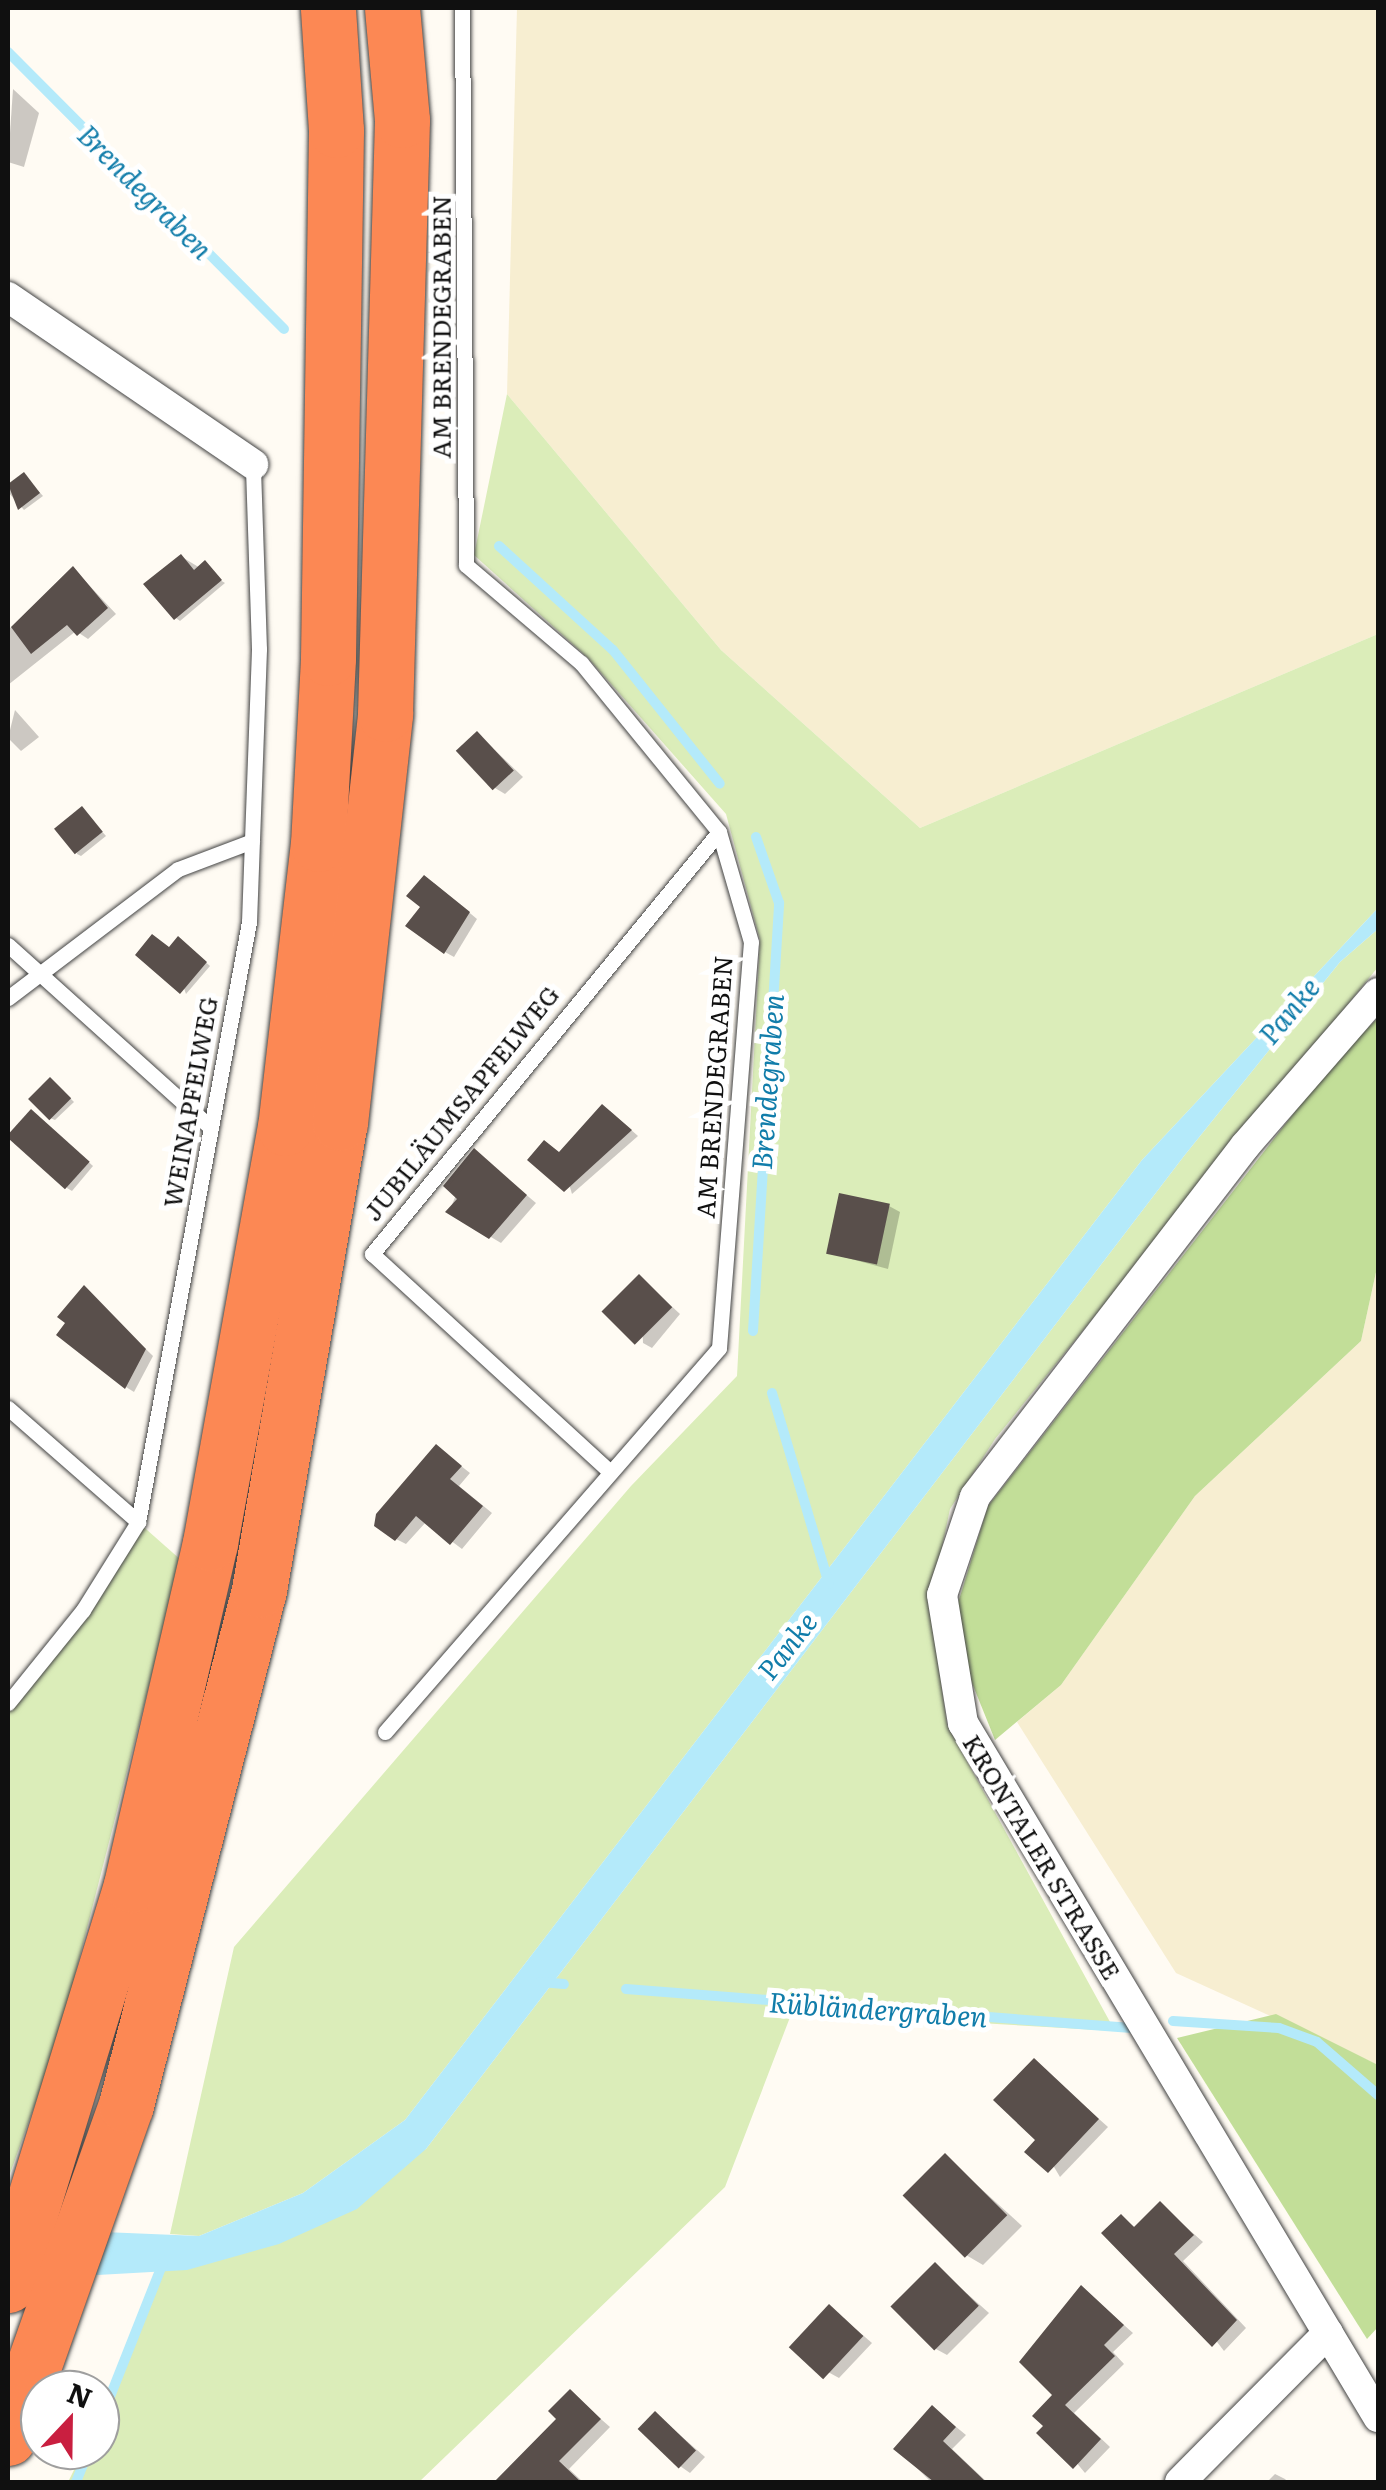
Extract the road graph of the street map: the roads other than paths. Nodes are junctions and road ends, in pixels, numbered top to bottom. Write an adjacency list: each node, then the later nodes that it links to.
1 (328, 8): 18 (highway)
2 (392, 8): 21 (highway)
3 (462, 8): 6 (lane, AM BRENDEGRABEN)
4 (8, 297): 5 (street)
5 (253, 464): 7 (lane, WEINAPFELWEG)
6 (719, 832): 14 (lane, AM BRENDEGRABEN); 14 (lane, JUBILÄUMSAPFELWEG)
7 (252, 841): 9 (lane); 12 (lane, WEINAPFELWEG)
8 (8, 944): 9 (lane)
9 (33, 977): 11 (lane); 12 (lane)
10 (1378, 993): 19 (street, KRONTALER STRASSE)
11 (8, 998)
12 (211, 1128): 15 (lane, WEINAPFELWEG)
13 (8, 1408): 15 (lane)
14 (608, 1470): 17 (lane, AM BRENDEGRABEN)
15 (138, 1522): 16 (lane, WEINAPFELWEG)
16 (8, 1702)
17 (385, 1732)
18 (8, 2282)
19 (1328, 2333): 20 (street, KRONTALER STRASSE); 22 (street)
20 (1378, 2417)
21 (8, 2438)
22 (1180, 2482)

